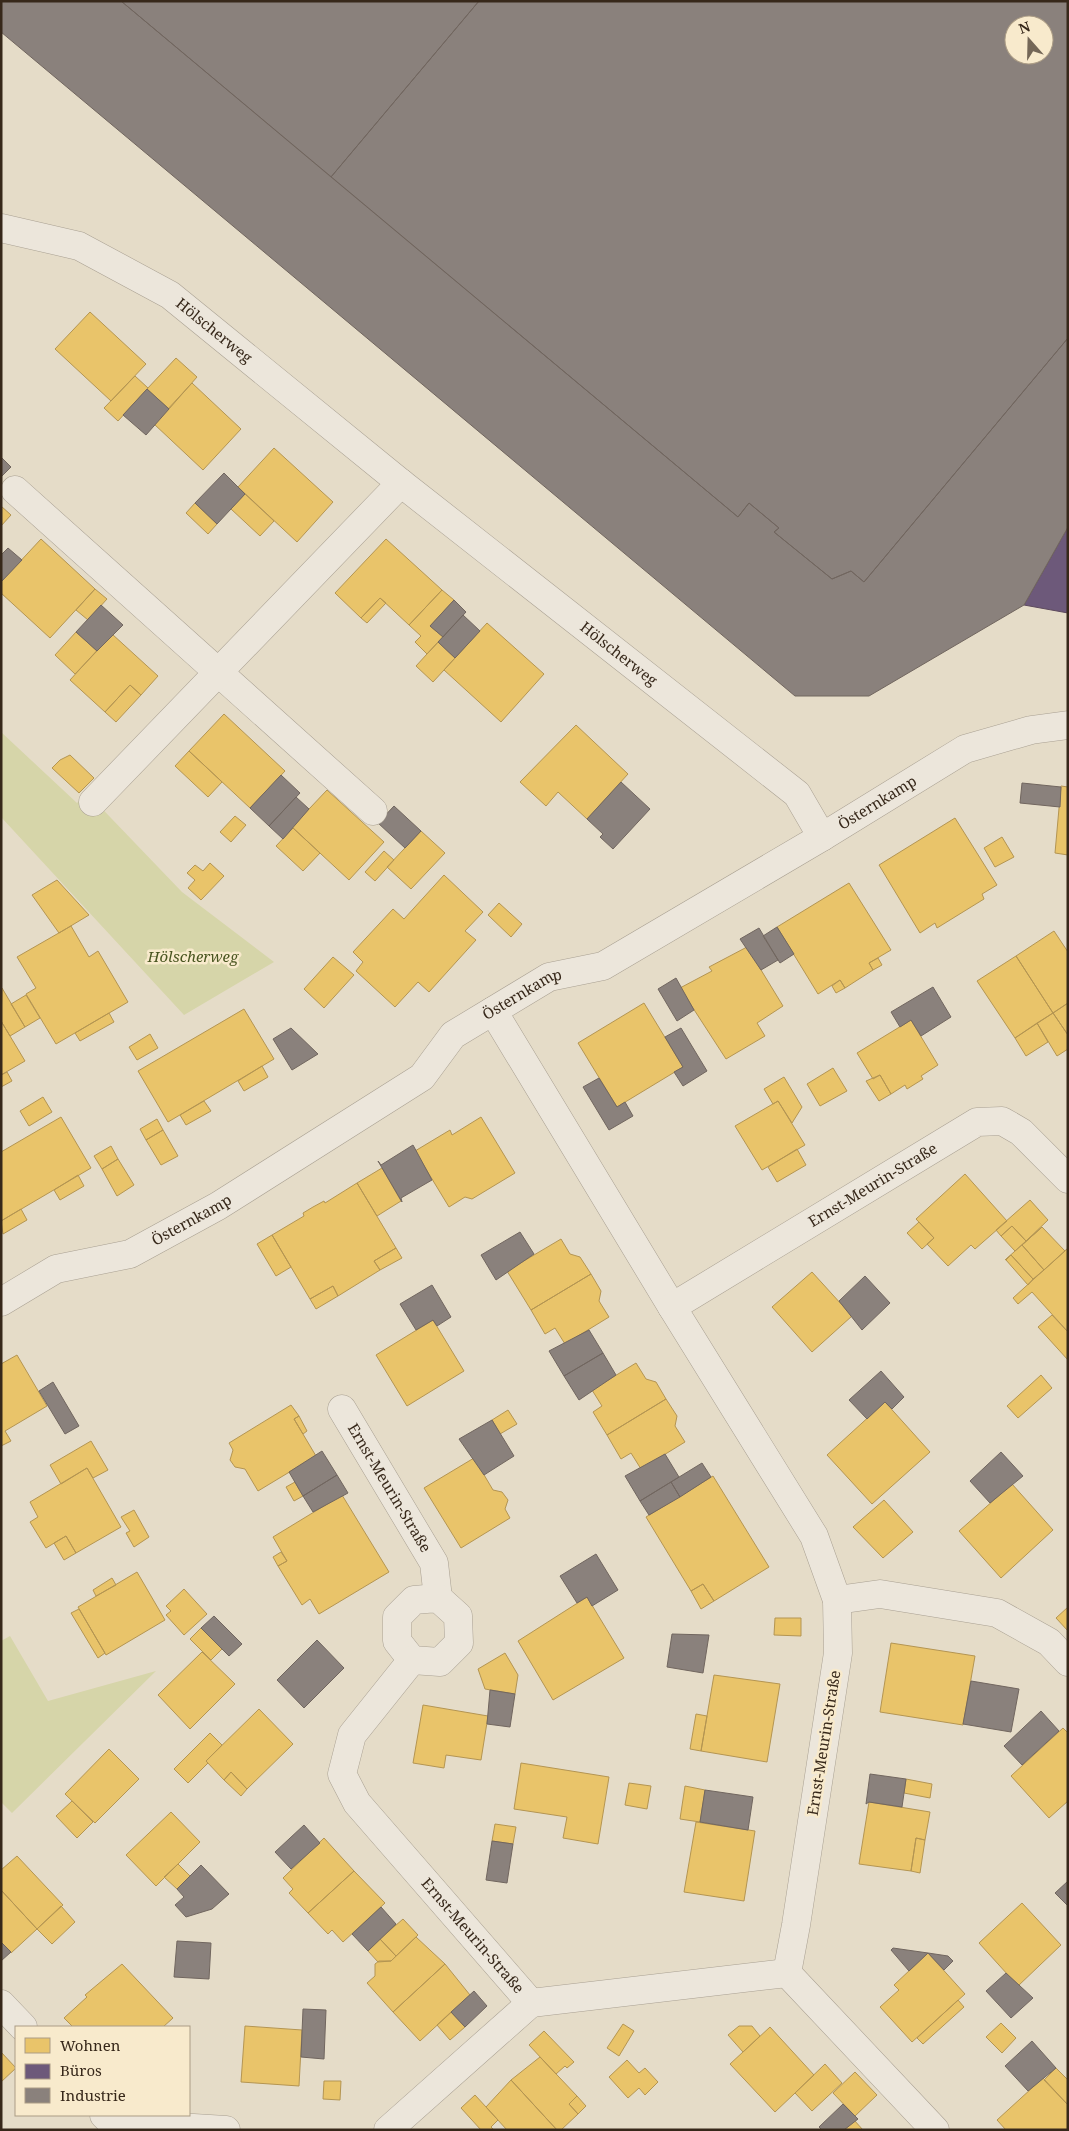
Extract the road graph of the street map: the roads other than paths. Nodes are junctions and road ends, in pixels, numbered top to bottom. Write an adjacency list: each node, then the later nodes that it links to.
1 (1, 228): 2 (street, Hölscherweg)
2 (401, 483): 4 (street); 8 (street, Hölscherweg)
3 (15, 490): 4 (street)
4 (218, 672): 6 (street); 7 (street)
5 (1068, 725): 8 (street, Östernkamp)
6 (94, 802)
7 (373, 811)
8 (822, 837): 9 (street, Östernkamp)
9 (493, 1011): 11 (street, Östernkamp); 12 (street, Ernst-Meurin-Straße)
10 (1068, 1179): 12 (street, Ernst-Meurin-Straße)
11 (1, 1302)
12 (672, 1307): 15 (street, Ernst-Meurin-Straße)
13 (342, 1409): 14 (street, Ernst-Meurin-Straße)
14 (438, 1598): 16 (street); 16 (street)
15 (837, 1600): 17 (street); 18 (street, Ernst-Meurin-Straße)
16 (412, 1660): 19 (street, Ernst-Meurin-Straße)
17 (1068, 1662)
18 (787, 1972): 19 (street, Ernst-Meurin-Straße); 25 (street)
19 (530, 2002): 24 (street)
20 (1, 2004): 21 (street)
21 (22, 2026)
22 (107, 2122): 23 (street)
23 (226, 2130)
24 (388, 2130)
25 (935, 2130)

